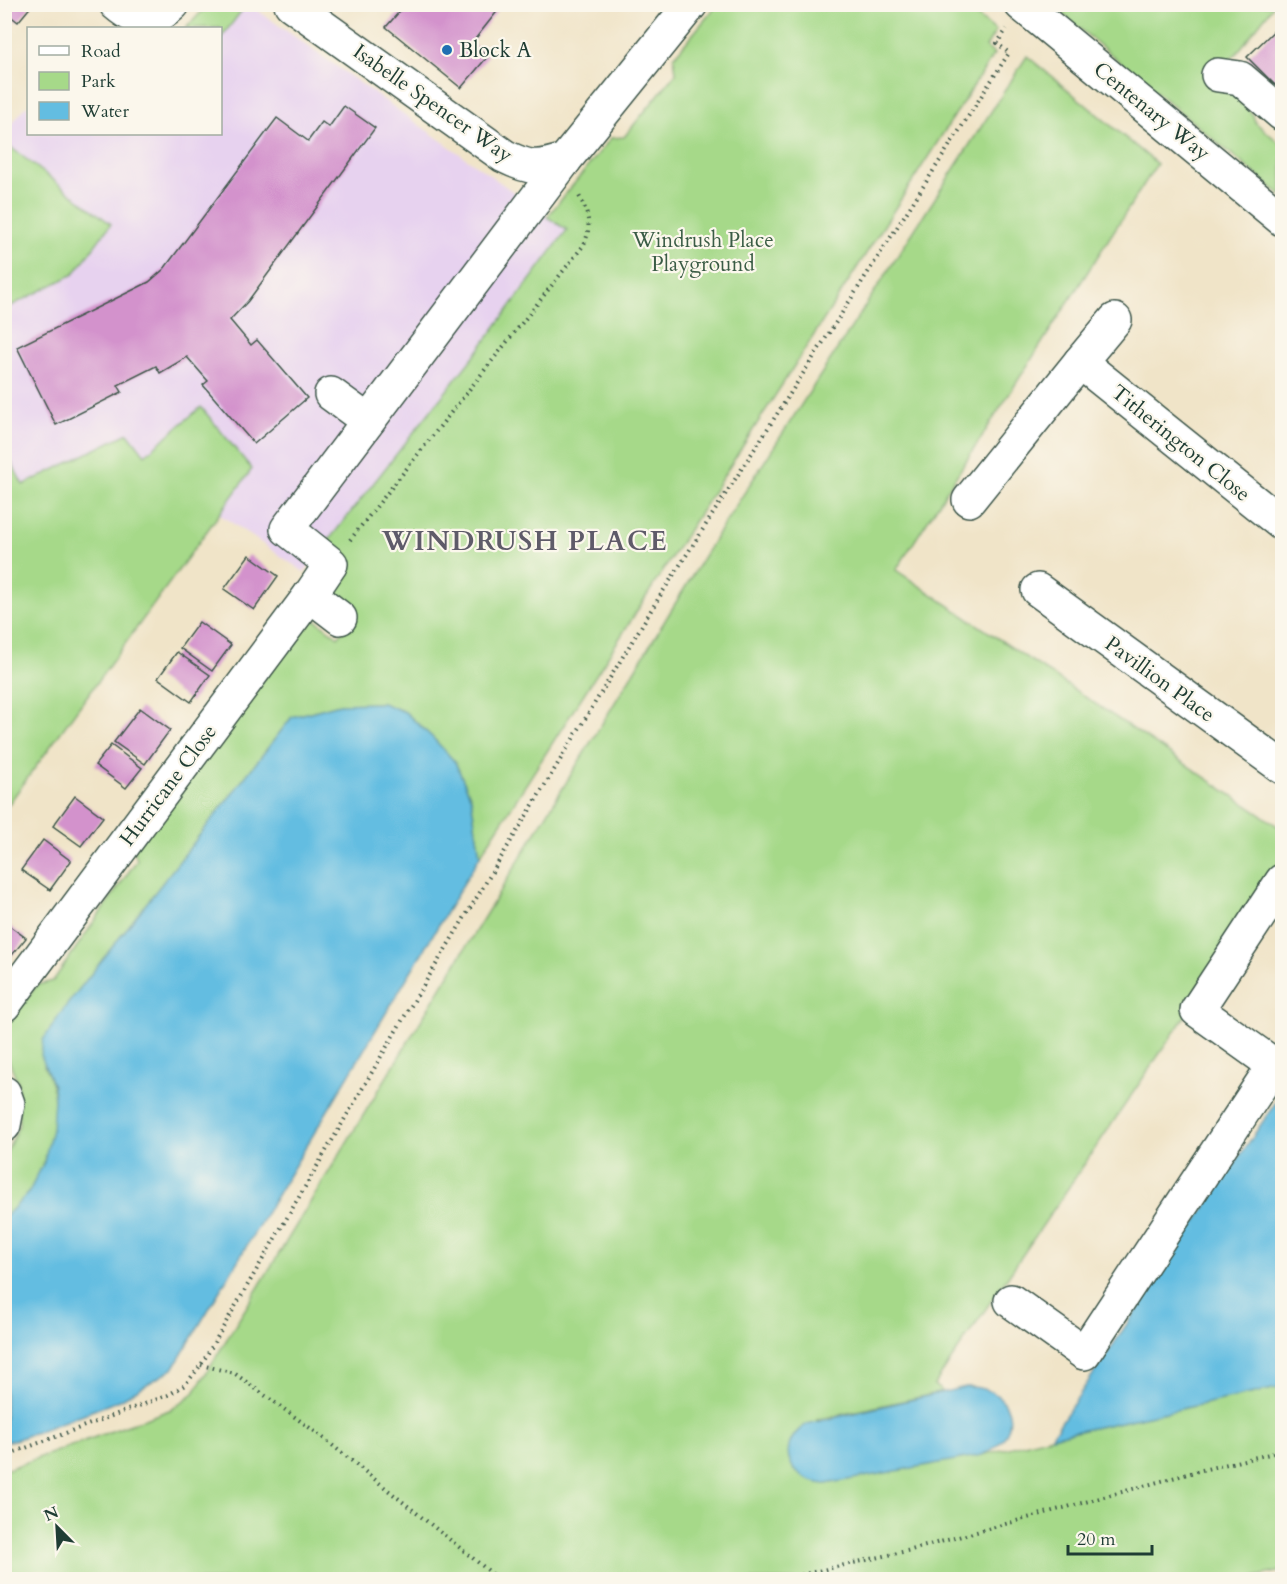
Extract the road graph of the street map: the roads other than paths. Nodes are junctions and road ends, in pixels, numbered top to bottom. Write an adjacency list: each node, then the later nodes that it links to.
1 (116, 4): 2 (street)
2 (173, 4)
3 (291, 4): 8 (street, Isabelle Spencer Way)
4 (691, 4): 8 (street)
5 (1022, 5): 9 (street, Centenary Way)
6 (1218, 75): 7 (street)
7 (1282, 114)
8 (559, 168): 13 (street)
9 (1282, 219)
10 (1115, 320): 11 (street)
11 (1080, 362): 14 (street); 15 (street, Titherington Close)
12 (331, 394): 13 (street)
13 (368, 421): 17 (street, Hurricane Close)
14 (969, 500)
15 (1282, 524)
16 (1038, 590): 19 (street, Pavillion Place)
17 (310, 595): 18 (street); 21 (street, Hurricane Close)
18 (340, 618)
19 (1282, 767)
20 (1282, 881): 24 (street)
21 (4, 1005)
22 (4, 1093): 23 (street)
23 (4, 1125)
24 (1011, 1301)

